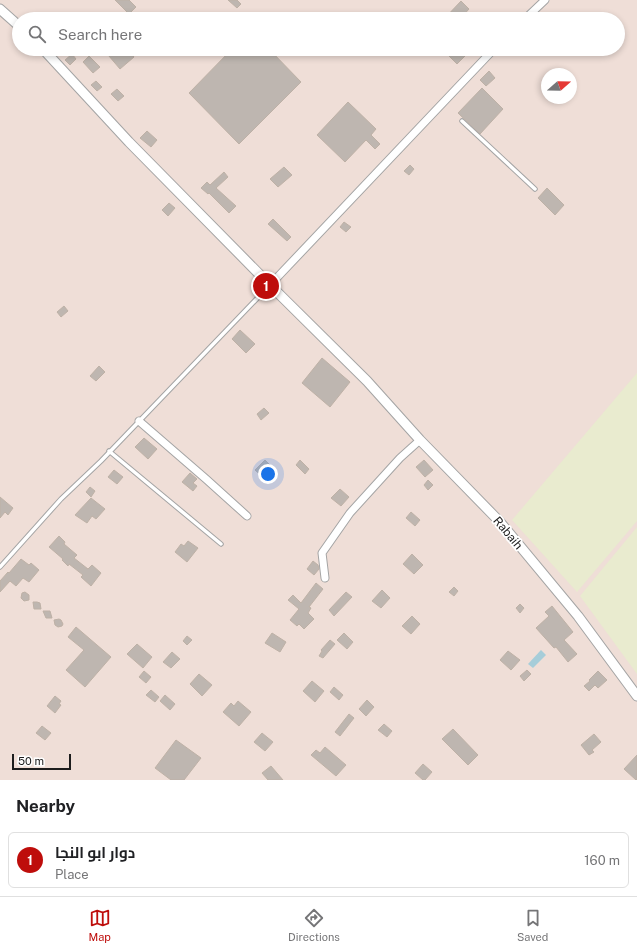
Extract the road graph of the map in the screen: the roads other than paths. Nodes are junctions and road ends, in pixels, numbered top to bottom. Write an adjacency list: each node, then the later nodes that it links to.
1 (545, 0): 3 (street)
2 (0, 9): 4 (street)
3 (532, 12)
4 (12, 20)
5 (49, 56): 9 (street, Rabaih)
6 (487, 56): 9 (street)
7 (462, 120): 8 (lane)
8 (535, 189)
9 (270, 285): 10 (lane); 11 (street, Rabaih)
10 (139, 421): 12 (lane); 13 (street)
11 (420, 440): 16 (street); 17 (street, Rabaih)
12 (109, 451): 14 (lane); 15 (lane)
13 (246, 516)
14 (221, 544)
15 (0, 567)
16 (325, 578)
17 (637, 696)

